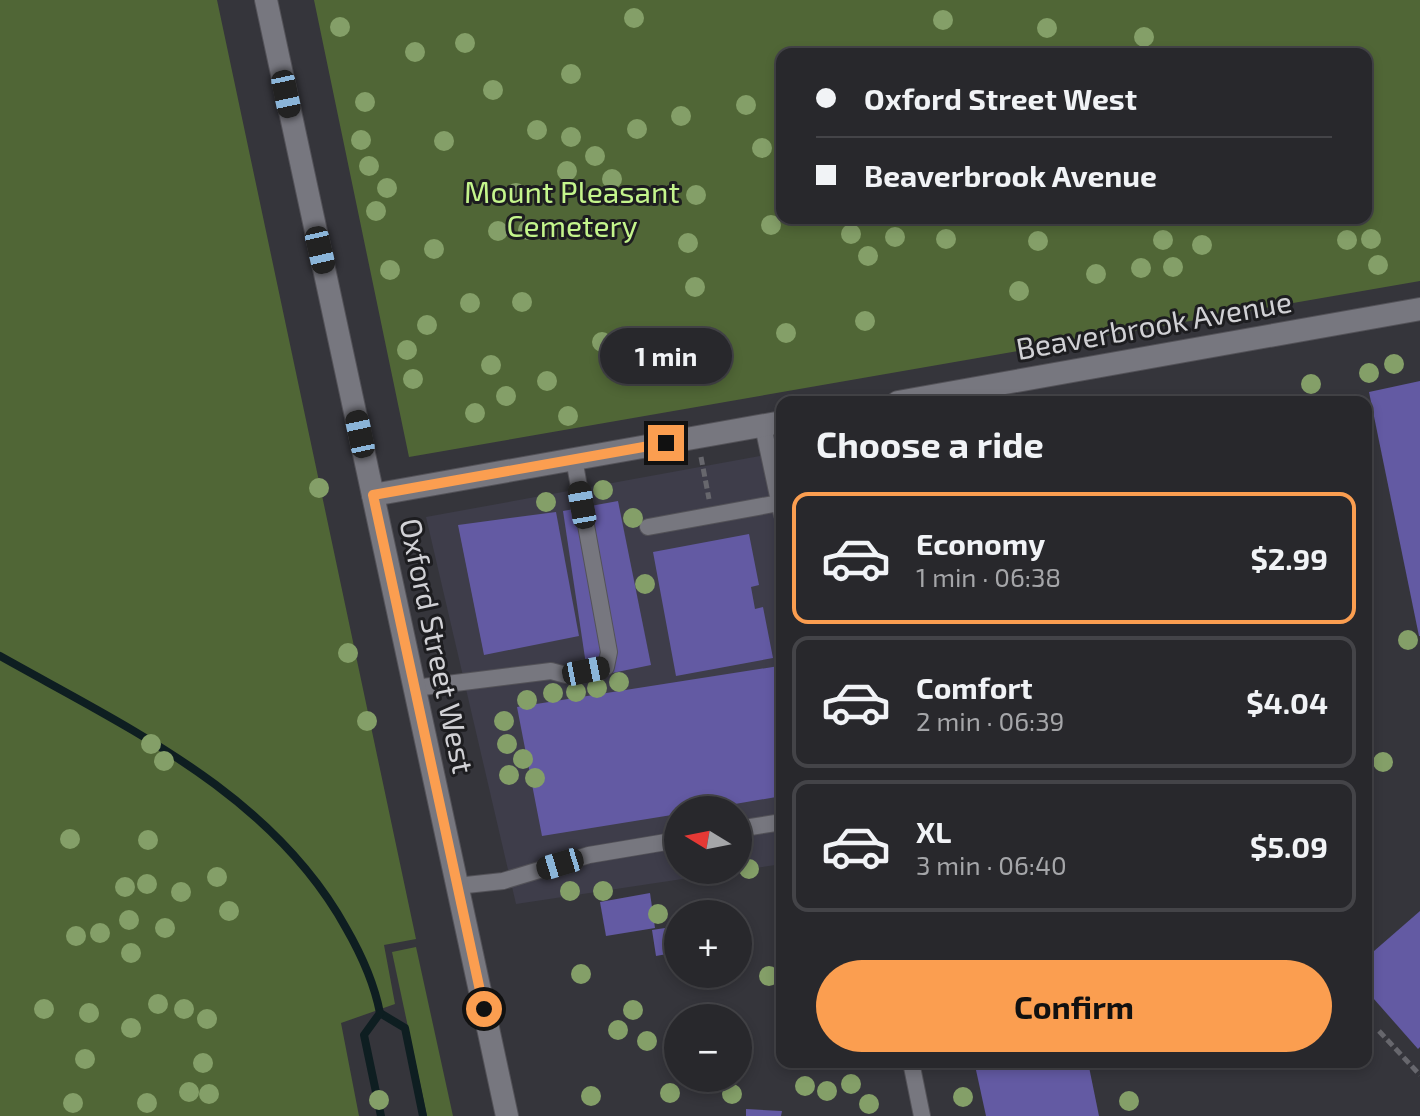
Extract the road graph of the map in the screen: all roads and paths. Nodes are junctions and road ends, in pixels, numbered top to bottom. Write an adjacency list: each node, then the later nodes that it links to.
1 (266, 0): 8 (main road, Oxford Street West)
2 (1420, 309): 3 (main road, Beaverbrook Avenue)
3 (932, 396)
4 (773, 424): 6 (lane); 7 (main road)
5 (700, 452): 10 (path)
6 (776, 456)
7 (574, 459): 8 (main road); 12 (lane)
8 (373, 495): 12 (main road, Oxford Street West)
9 (776, 509): 10 (lane)
10 (712, 515): 11 (lane)
11 (648, 527)
12 (415, 688): 16 (main road, Oxford Street West)
13 (776, 823): 14 (lane)
14 (752, 827)
15 (664, 842): 16 (lane)
16 (457, 886): 20 (main road, Oxford Street West)
17 (1379, 1031): 19 (path)
18 (912, 1068): 21 (lane)
19 (1420, 1075)
20 (507, 1116)
21 (922, 1116)

